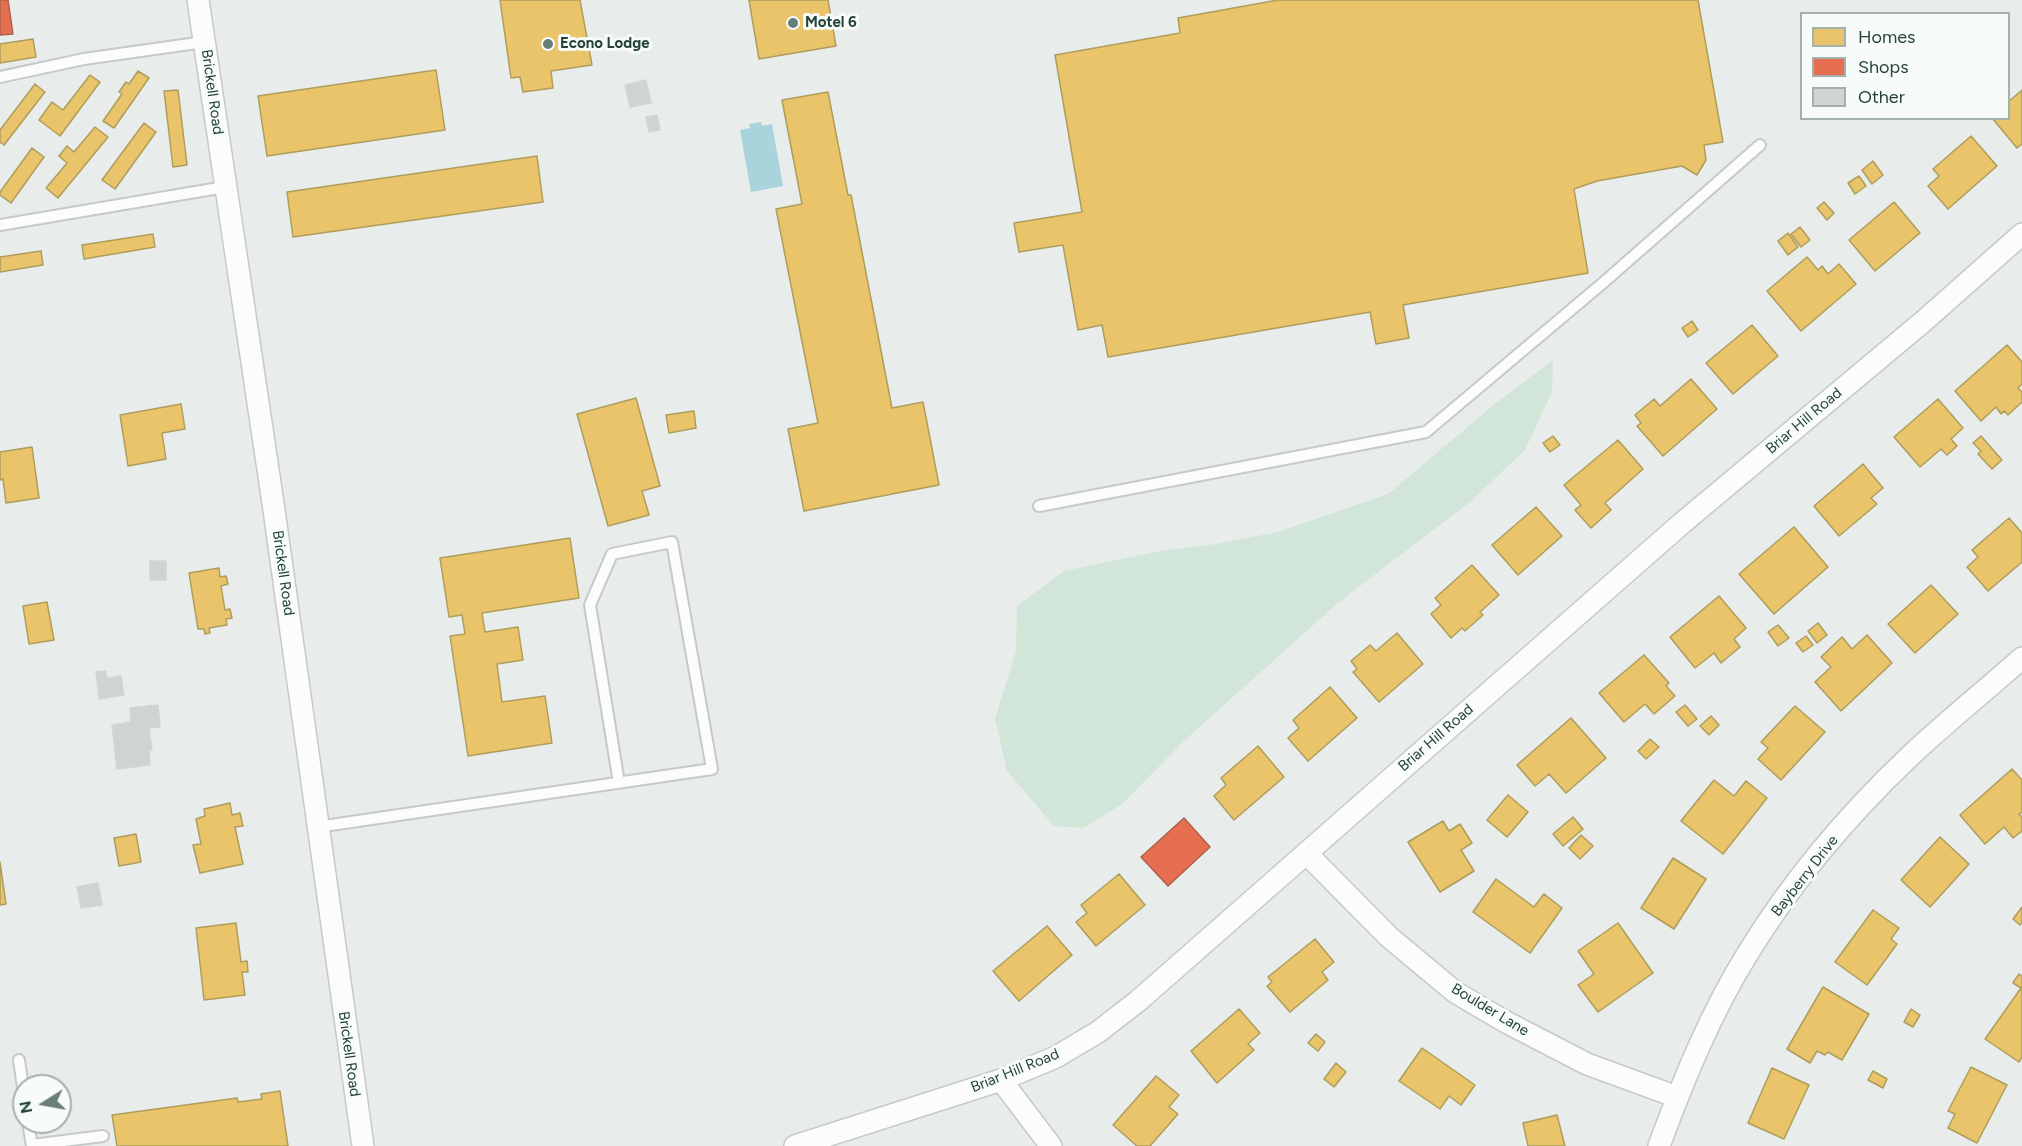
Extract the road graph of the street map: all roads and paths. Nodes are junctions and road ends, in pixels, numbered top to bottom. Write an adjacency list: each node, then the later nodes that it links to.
1 (198, 0): 2 (street, Brickell Road)
2 (204, 42): 3 (lane); 5 (street, Brickell Road)
3 (0, 77)
4 (1761, 145): 8 (lane)
5 (225, 187): 6 (lane); 11 (street, Brickell Road)
6 (0, 225)
7 (2022, 234): 12 (street, Briar Hill Road)
8 (1039, 506)
9 (2022, 658): 16 (street, Bayberry Drive)
10 (619, 783): 10 (lane); 11 (lane)
11 (317, 827): 19 (street, Brickell Road)
12 (1306, 852): 15 (street, Briar Hill Road); 16 (street, Boulder Lane)
13 (19, 1060): 14 (lane)
14 (21, 1074)
15 (1001, 1080): 20 (street, Briar Hill Road); 21 (street)
16 (1677, 1097): 22 (street, Bayberry Drive)
17 (103, 1136): 18 (lane)
18 (32, 1146)
19 (363, 1146)
20 (795, 1146)
21 (1051, 1146)
22 (1659, 1146)

